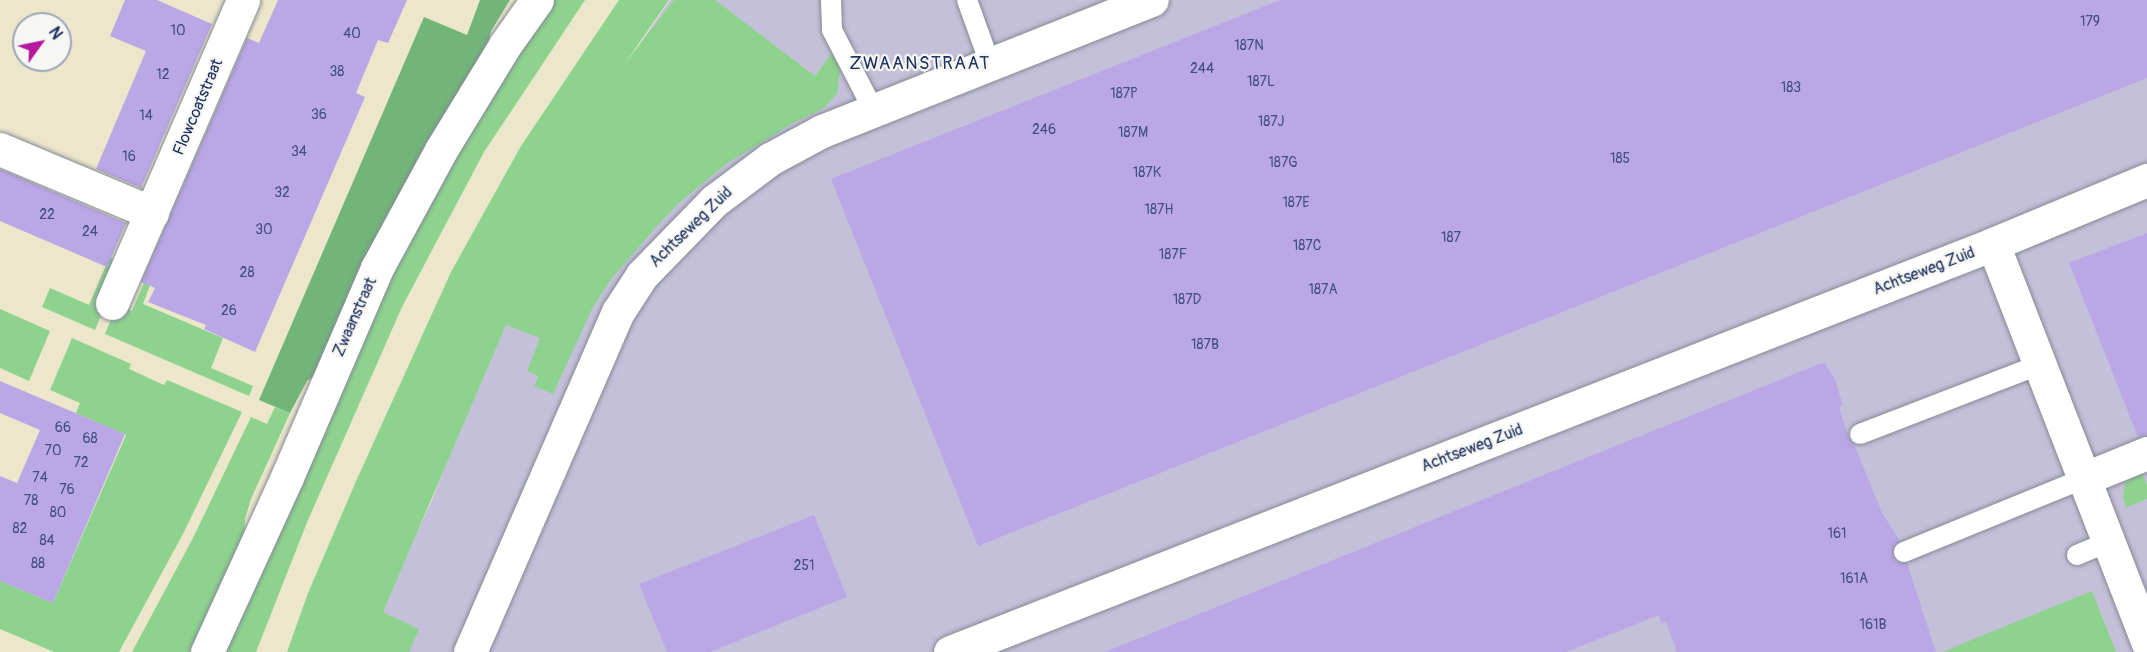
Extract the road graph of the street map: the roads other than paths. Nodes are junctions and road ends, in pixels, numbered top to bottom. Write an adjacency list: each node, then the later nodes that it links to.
1 (243, 0): 10 (street, Flowcoatstraat)
2 (537, 0): 21 (street, Zwaanstraat)
3 (831, 0): 7 (lane)
4 (967, 0): 6 (lane)
5 (1152, 0): 6 (street, Achtseweg Zuid)
6 (990, 64): 7 (street, Achtseweg Zuid)
7 (874, 111): 22 (street, Achtseweg Zuid)
8 (0, 149): 10 (street)
9 (2147, 180): 11 (street, Achtseweg Zuid)
10 (152, 213): 12 (street, Flowcoatstraat)
11 (1994, 244): 13 (street, Achtseweg Zuid); 23 (street, Achtseweg Zuid)
12 (112, 303)
13 (2039, 365): 14 (lane); 16 (street, Achtseweg Zuid)
14 (1860, 434)
15 (2147, 453): 16 (street)
16 (2083, 479): 17 (street, Achtseweg Zuid); 18 (lane)
17 (2108, 542): 19 (lane); 20 (street, Achtseweg Zuid)
18 (1904, 552)
19 (2077, 555)
20 (2147, 642)
21 (207, 652)
22 (470, 652)
23 (950, 652)

